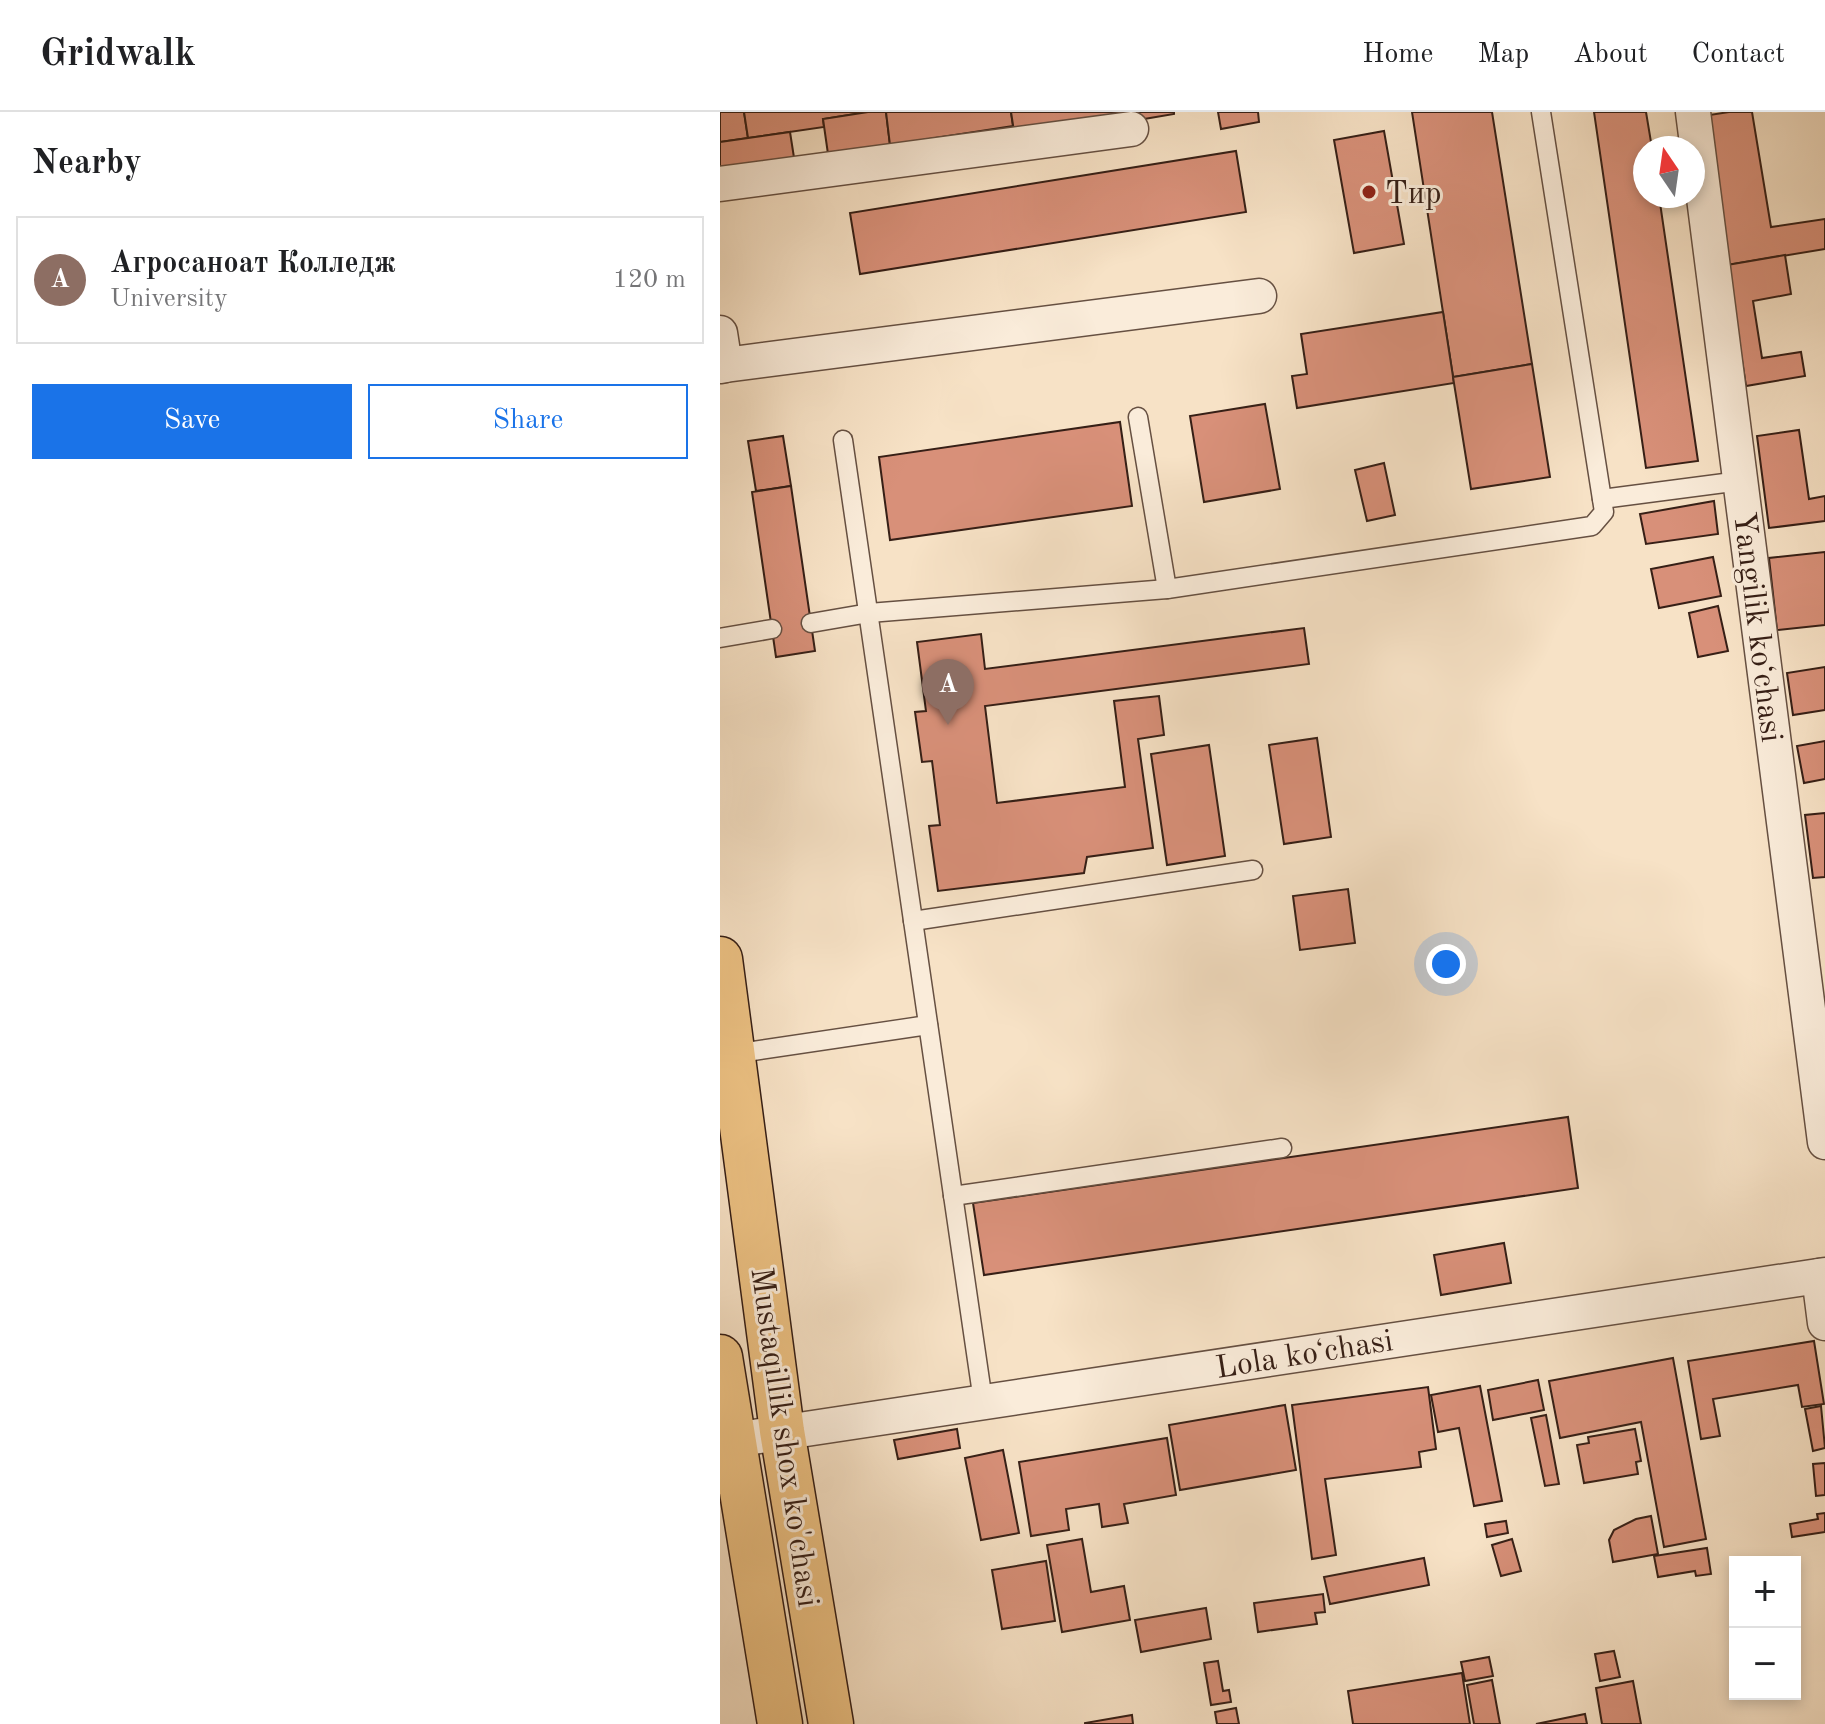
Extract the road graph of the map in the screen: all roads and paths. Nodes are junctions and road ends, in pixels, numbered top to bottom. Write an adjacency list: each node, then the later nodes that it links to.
1 (1541, 112): 10 (lane)
2 (1693, 112): 9 (street, Yangilik koʻchasi)
3 (1131, 129): 4 (street)
4 (720, 184)
5 (1259, 296): 6 (street)
6 (722, 355)
7 (1138, 417): 11 (lane)
8 (843, 440): 12 (lane)
9 (1740, 481): 10 (lane); 21 (street, Yangilik koʻchasi)
10 (1602, 499): 11 (lane)
11 (1167, 589): 12 (lane)
12 (869, 613): 13 (lane); 17 (lane)
13 (811, 623)
14 (772, 629): 15 (lane)
15 (720, 638)
16 (1253, 870): 17 (lane)
17 (913, 921): 19 (lane)
18 (720, 959): 20 (main road, Mustaqillik shox ko'chasi)
19 (928, 1025): 20 (lane); 23 (lane)
20 (733, 1054): 28 (main road, Mustaqillik shox ko'chasi)
21 (1825, 1142)
22 (1282, 1148): 23 (lane)
23 (953, 1196): 27 (lane)
24 (1822, 1275): 25 (street); 27 (street, Lola koʻchasi)
25 (1825, 1323)
26 (720, 1357): 29 (main road, Mustaqillik shox ko'chasi)
27 (983, 1401): 28 (street, Lola koʻchasi)
28 (782, 1431): 29 (street, Lola koʻchasi); 31 (main road, Mustaqillik shox ko'chasi)
29 (726, 1441): 30 (main road, Mustaqillik shox ko'chasi)
30 (778, 1724)
31 (831, 1724)

